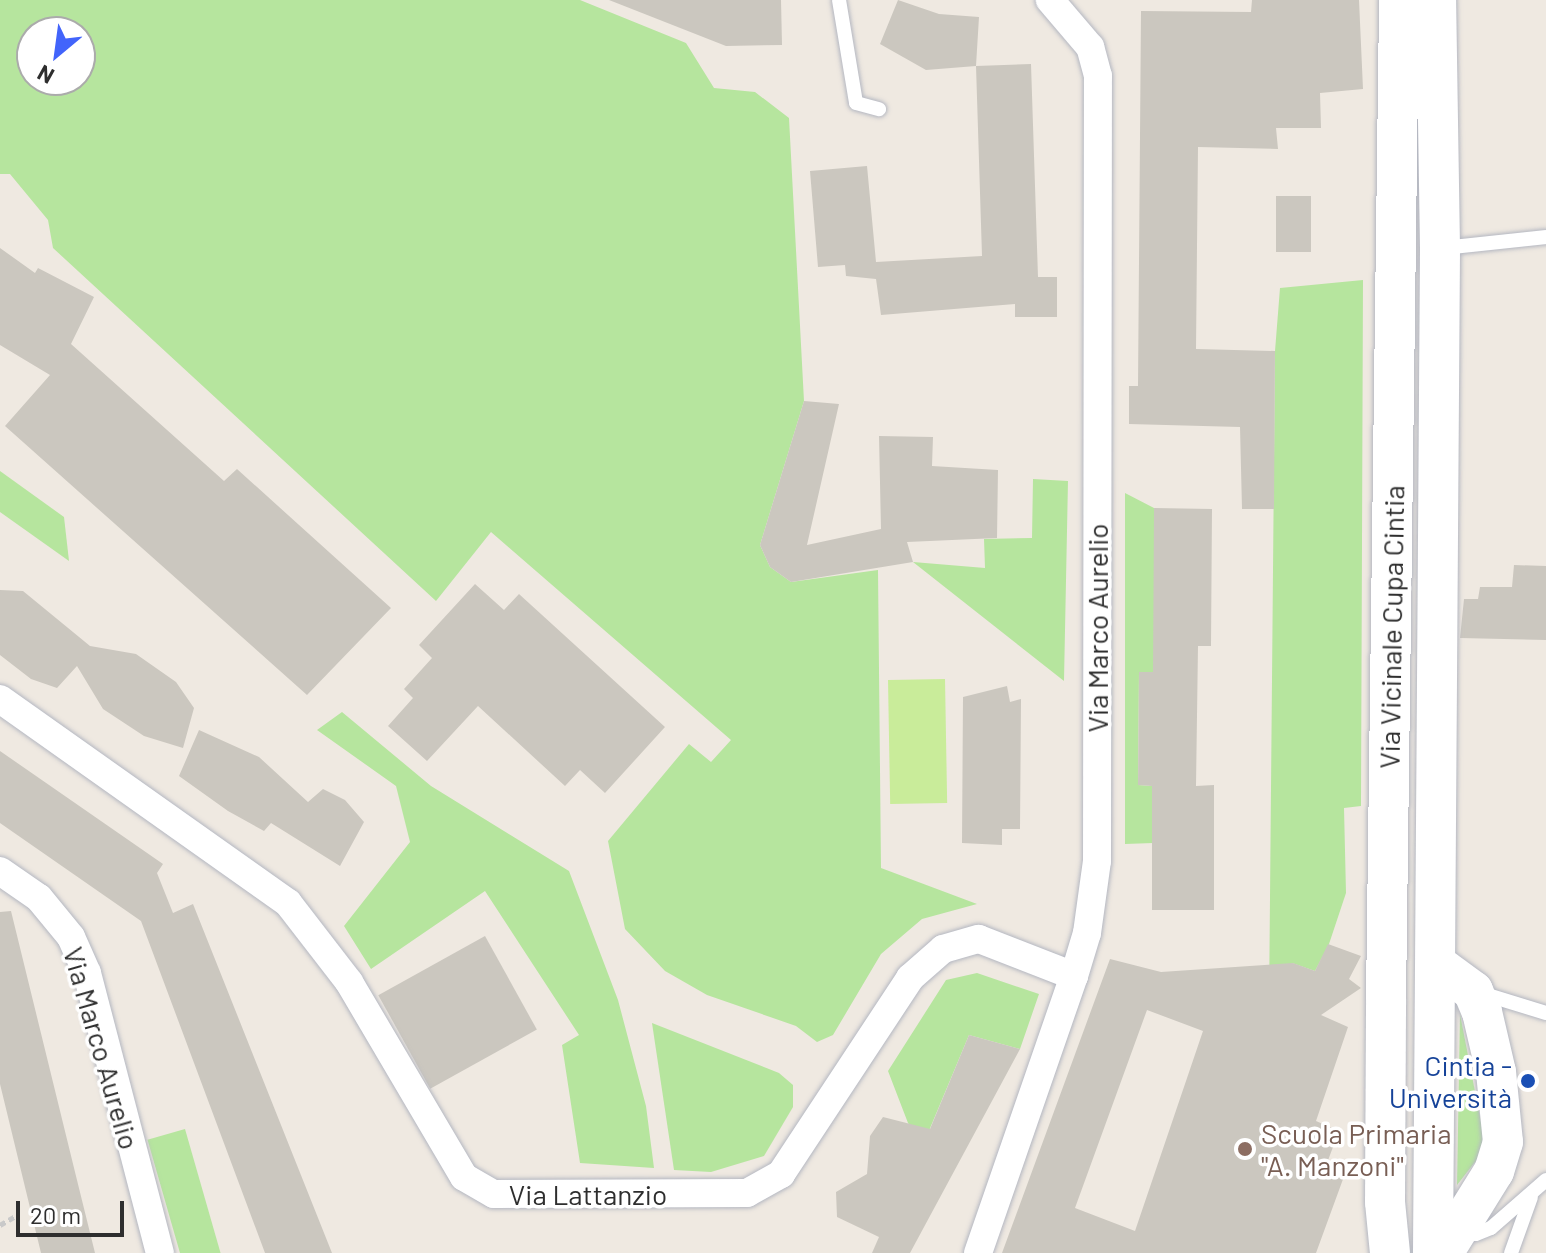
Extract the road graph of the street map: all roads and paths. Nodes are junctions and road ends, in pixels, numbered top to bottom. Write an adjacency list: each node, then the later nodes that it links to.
1 (839, 0): 5 (lane)
2 (1050, 0): 11 (street, Via Marco Aurelio)
3 (1399, 0): 16 (main road, Via Vicinale Cupa Cintia)
4 (1436, 0): 7 (main road, Via Vicinale Cupa Cintia)
5 (879, 109)
6 (1546, 237): 7 (lane)
7 (1440, 248): 10 (main road, Via Vicinale Cupa Cintia)
8 (0, 699): 11 (street, Via Lattanzio)
9 (0, 871): 20 (street, Via Marco Aurelio)
10 (1436, 964): 12 (main road); 19 (main road, Via Vicinale Cupa Cintia)
11 (1074, 976): 21 (street, Via Marco Aurelio)
12 (1473, 991): 13 (lane); 19 (main road)
13 (1546, 1013)
14 (1546, 1180): 15 (lane)
15 (1532, 1195): 19 (lane); 23 (lane)
16 (1385, 1202): 19 (main road); 22 (main road, Via Vicinale Cupa Cintia)
17 (17, 1215): 18 (path)
18 (0, 1225)
19 (1441, 1241)
20 (160, 1253)
21 (978, 1253)
22 (1390, 1253)
23 (1511, 1253)

